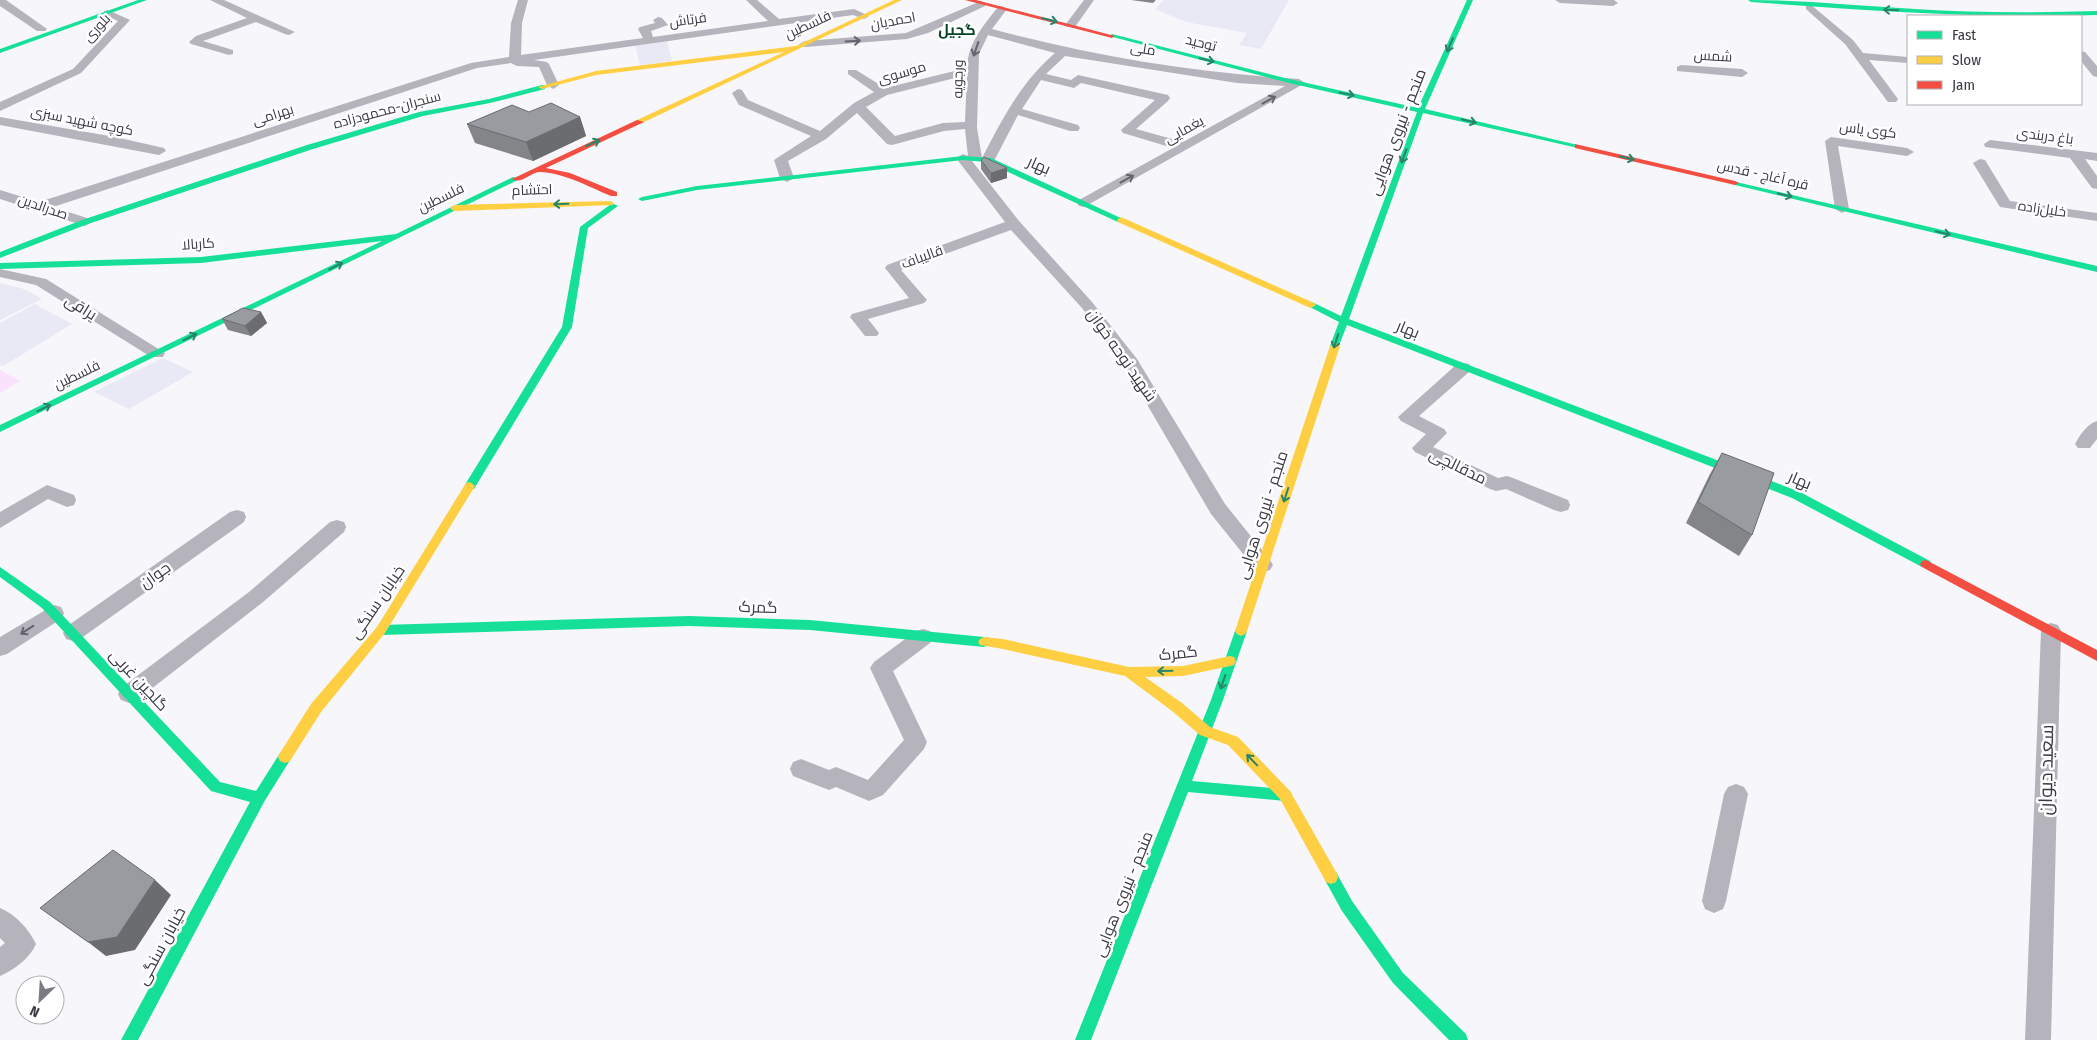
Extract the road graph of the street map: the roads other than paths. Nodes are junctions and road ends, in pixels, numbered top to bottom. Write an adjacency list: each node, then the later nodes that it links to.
1 (126, 0): 26 (main road)
2 (144, 0): 17 (main road)
3 (215, 0): 22 (street)
4 (523, 0): 39 (street)
5 (751, 0): 24 (street)
6 (899, 0): 21 (main road, فلسطین)
7 (957, 0): 13 (main road, توحید)
8 (1089, 0): 25 (street)
9 (1470, 0): 58 (main road, منجم - نیروی هوایی, one-way to 58)
10 (1560, 0): 14 (street)
11 (1751, 0): 15 (main road)
12 (0, 1): 26 (street)
13 (974, 2): 16 (main road, توحید); 32 (street, احمدیان, one-way to 13)
14 (1613, 3)
15 (1810, 7): 19 (main road, one-way to 15); 36 (street)
16 (1002, 9): 25 (main road, توحید, one-way to 25); 27 (street, ورجویه)
17 (108, 13): 33 (main road); 45 (street, بلوری)
18 (2097, 13): 20 (main road)
19 (2011, 15)
20 (2056, 15)
21 (864, 16): 24 (street, فرتاش); 32 (main road, فلسطین)
22 (256, 18): 28 (street); 34 (street)
23 (658, 20): 30 (street)
24 (782, 23): 29 (street); 30 (street, فرتاش)
25 (1071, 25): 50 (main road, توحید, one-way to 50)
26 (41, 29): 31 (main road)
27 (985, 31): 35 (street, ملی); 44 (street, ورجویه, one-way to 44)
28 (289, 32)
29 (793, 34)
30 (650, 41): 39 (street, فرتاش)
31 (0, 44)
32 (800, 46): 51 (main road, سنجران-محمودزاده); 68 (main road, فلسطین, one-way to 32)
33 (0, 51)
34 (229, 52)
35 (1063, 52): 41 (street, ملی); 42 (street)
36 (1859, 56): 40 (street); 54 (street)
37 (2082, 56): 38 (street); 48 (street)
38 (2097, 58)
39 (515, 60): 51 (street); 80 (street, بهرامی)
40 (1907, 60)
41 (1129, 63): 42 (street); 50 (street, ملی)
42 (1047, 64): 49 (street)
43 (1681, 69): 47 (street, شمس)
44 (973, 70): 52 (street, موسوی); 60 (street, ورجویه)
45 (77, 71): 55 (street, کوچه شهید سبزی)
46 (852, 72): 52 (street)
47 (1742, 73)
48 (2097, 73)
49 (1038, 76): 57 (street); 64 (street)
50 (1299, 83): 58 (main road, توحید, one-way to 58); 64 (street, یغمایی, one-way to 50)
51 (553, 85): 84 (main road, سنجران-محمودزاده)
52 (883, 92): 56 (street, موسوی)
53 (738, 93): 62 (street)
54 (1892, 99)
55 (1, 106)
56 (858, 106): 60 (street); 62 (street, موسوی)
57 (1013, 110): 61 (street); 71 (street)
58 (1421, 110): 82 (main road, قره آغاج - قدس, one-way to 82); 91 (main road, منجم - نیروی هوایی, one-way to 91)
59 (0, 121): 65 (street, کوچه شهید سبزی)
60 (971, 125): 70 (street, ورجویه)
61 (1074, 128)
62 (821, 136): 74 (street, موسوی)
63 (1990, 144): 67 (street, باغ دربندی)
64 (1185, 147): 79 (street, یغمایی, one-way to 64)
65 (159, 151)
66 (1908, 152): 82 (street, کوی یاس)
67 (2075, 154): 69 (street, باغ دربندی); 75 (street)
68 (566, 156): 73 (main road, فلسطین); 76 (main road)
69 (2097, 157)
70 (969, 158): 71 (main road, بهار); 74 (main road, بهار); 85 (street, شهید نوحه خوان)
71 (988, 160): 79 (main road, بهار)
72 (1980, 163): 83 (street, خلیل‌زاده)
73 (537, 169): 78 (main road); 81 (main road, فلسطین)
74 (787, 178): 76 (main road, بهار)
75 (2097, 185)
76 (634, 193): 78 (main road); 78 (main road)
77 (0, 194): 80 (street, صدرالدین)
78 (613, 201): 81 (main road, احتشام, one-way to 81); 106 (main road, خیابان سنگی)
79 (1084, 203): 91 (main road, بهار)
80 (41, 206): 84 (street, صدرالدین)
81 (454, 208): 86 (main road, فلسطین)
82 (1842, 209): 89 (main road, قره آغاج - قدس, one-way to 89)
83 (2097, 217)
84 (85, 222): 87 (main road, سنجران-محمودزاده)
85 (1014, 224): 92 (street, قالیباف); 103 (street, شهید نوحه خوان)
86 (398, 236): 88 (main road, کاربالا); 93 (main road, فلسطین, one-way to 86)
87 (0, 255)
88 (0, 266)
89 (2097, 269)
90 (0, 273): 93 (street, یراقی)
91 (1343, 320): 94 (main road, بهار); 103 (main road, منجم - نیروی هوایی, one-way to 103)
92 (871, 333)
93 (157, 353): 96 (main road, فلسطین, one-way to 93)
94 (1463, 368): 99 (street, مدقالچی); 107 (main road, بهار)
95 (2097, 426): 97 (street)
96 (0, 429)
97 (2084, 444)
98 (66, 500): 101 (street)
99 (1561, 505)
100 (237, 517): 108 (street, جوان)
101 (0, 521)
102 (337, 527): 114 (street)
103 (1263, 565): 112 (main road, منجم - نیروی هوایی)
104 (0, 571): 105 (main road, گلچین غربی)
105 (54, 613): 108 (main road, گلچین غربی); 110 (street, one-way to 110)
106 (381, 630): 109 (main road, گمرک); 120 (main road, خیابان سنگی)
107 (2051, 631): 111 (main road, بهار); 127 (street, سعید دیوان)
108 (72, 633): 114 (main road, گلچین غربی)
109 (923, 637): 113 (main road, گمرک); 116 (street)
110 (0, 648)
111 (2097, 656)
112 (1230, 661): 113 (main road, گمرک, one-way to 113); 115 (main road, منجم - نیروی هوایی, one-way to 115)
113 (1129, 672): 115 (main road, گمرک)
114 (129, 694): 120 (main road, گلچین غربی)
115 (1205, 731): 117 (main road, منجم - نیروی هوایی); 119 (main road, one-way to 115)
116 (801, 769)
117 (1184, 786): 119 (main road); 125 (main road, منجم - نیروی هوایی)
118 (1736, 794): 121 (street)
119 (1285, 795): 126 (main road)
120 (258, 798): 124 (main road, خیابان سنگی)
121 (1714, 902)
122 (0, 920): 123 (street)
123 (0, 963)
124 (129, 1040)
125 (1083, 1040)
126 (1460, 1040)
127 (2038, 1040)

